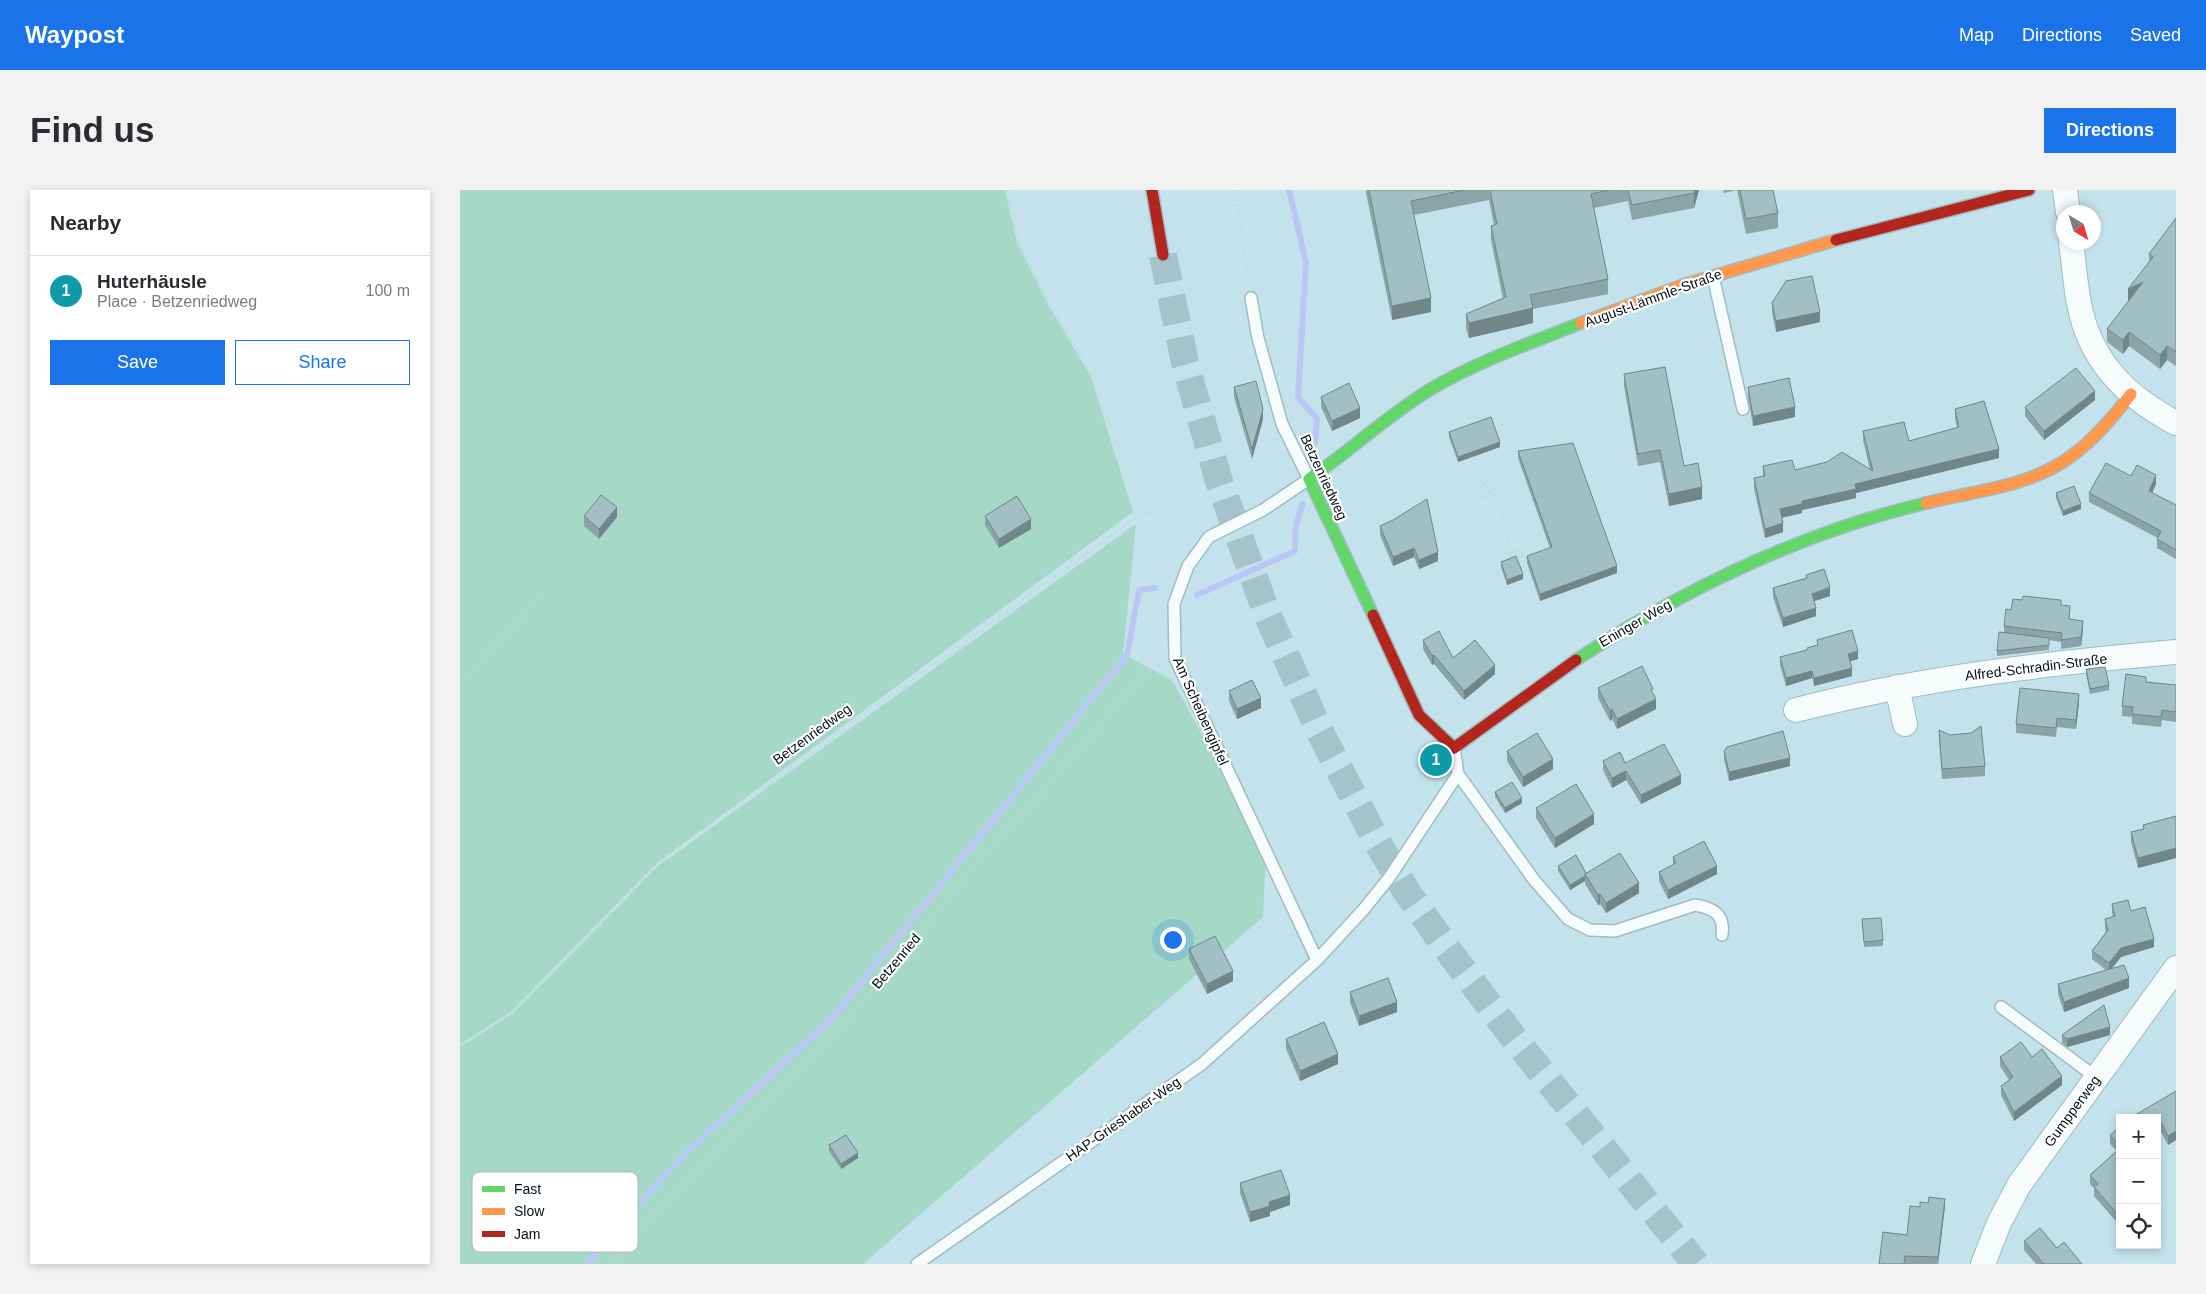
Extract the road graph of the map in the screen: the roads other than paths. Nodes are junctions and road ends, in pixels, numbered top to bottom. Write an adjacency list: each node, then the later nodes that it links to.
1 (1152, 190): 6 (street)
2 (2029, 190): 7 (street, August-Lämmle-Straße)
3 (2065, 190): 4 (street)
4 (2067, 205)
5 (2072, 250): 9 (street)
6 (1163, 255)
7 (1713, 276): 10 (lane); 12 (street, August-Lämmle-Straße)
8 (1250, 298): 12 (lane, Betzenriedweg)
9 (2131, 394): 11 (street); 17 (street, Eninger Weg)
10 (1743, 409)
11 (2176, 422)
12 (1309, 479): 17 (street, Betzenriedweg); 20 (lane, Am Scheibengipfel)
13 (2176, 652): 14 (street, Alfred-Schradin-Straße)
14 (1897, 688): 15 (street, Alfred-Schradin-Straße); 16 (street)
15 (1796, 710)
16 (1905, 724)
17 (1454, 748): 18 (lane)
18 (1458, 774): 19 (lane); 20 (lane, HAP-Grieshaber-Weg)
19 (1722, 934)
20 (1317, 960): 24 (lane, HAP-Grieshaber-Weg)
21 (2176, 968): 23 (street, Gumpperweg)
22 (2001, 1007): 23 (lane)
23 (2097, 1078): 25 (street, Gumpperweg)
24 (917, 1264)
25 (1983, 1264)

